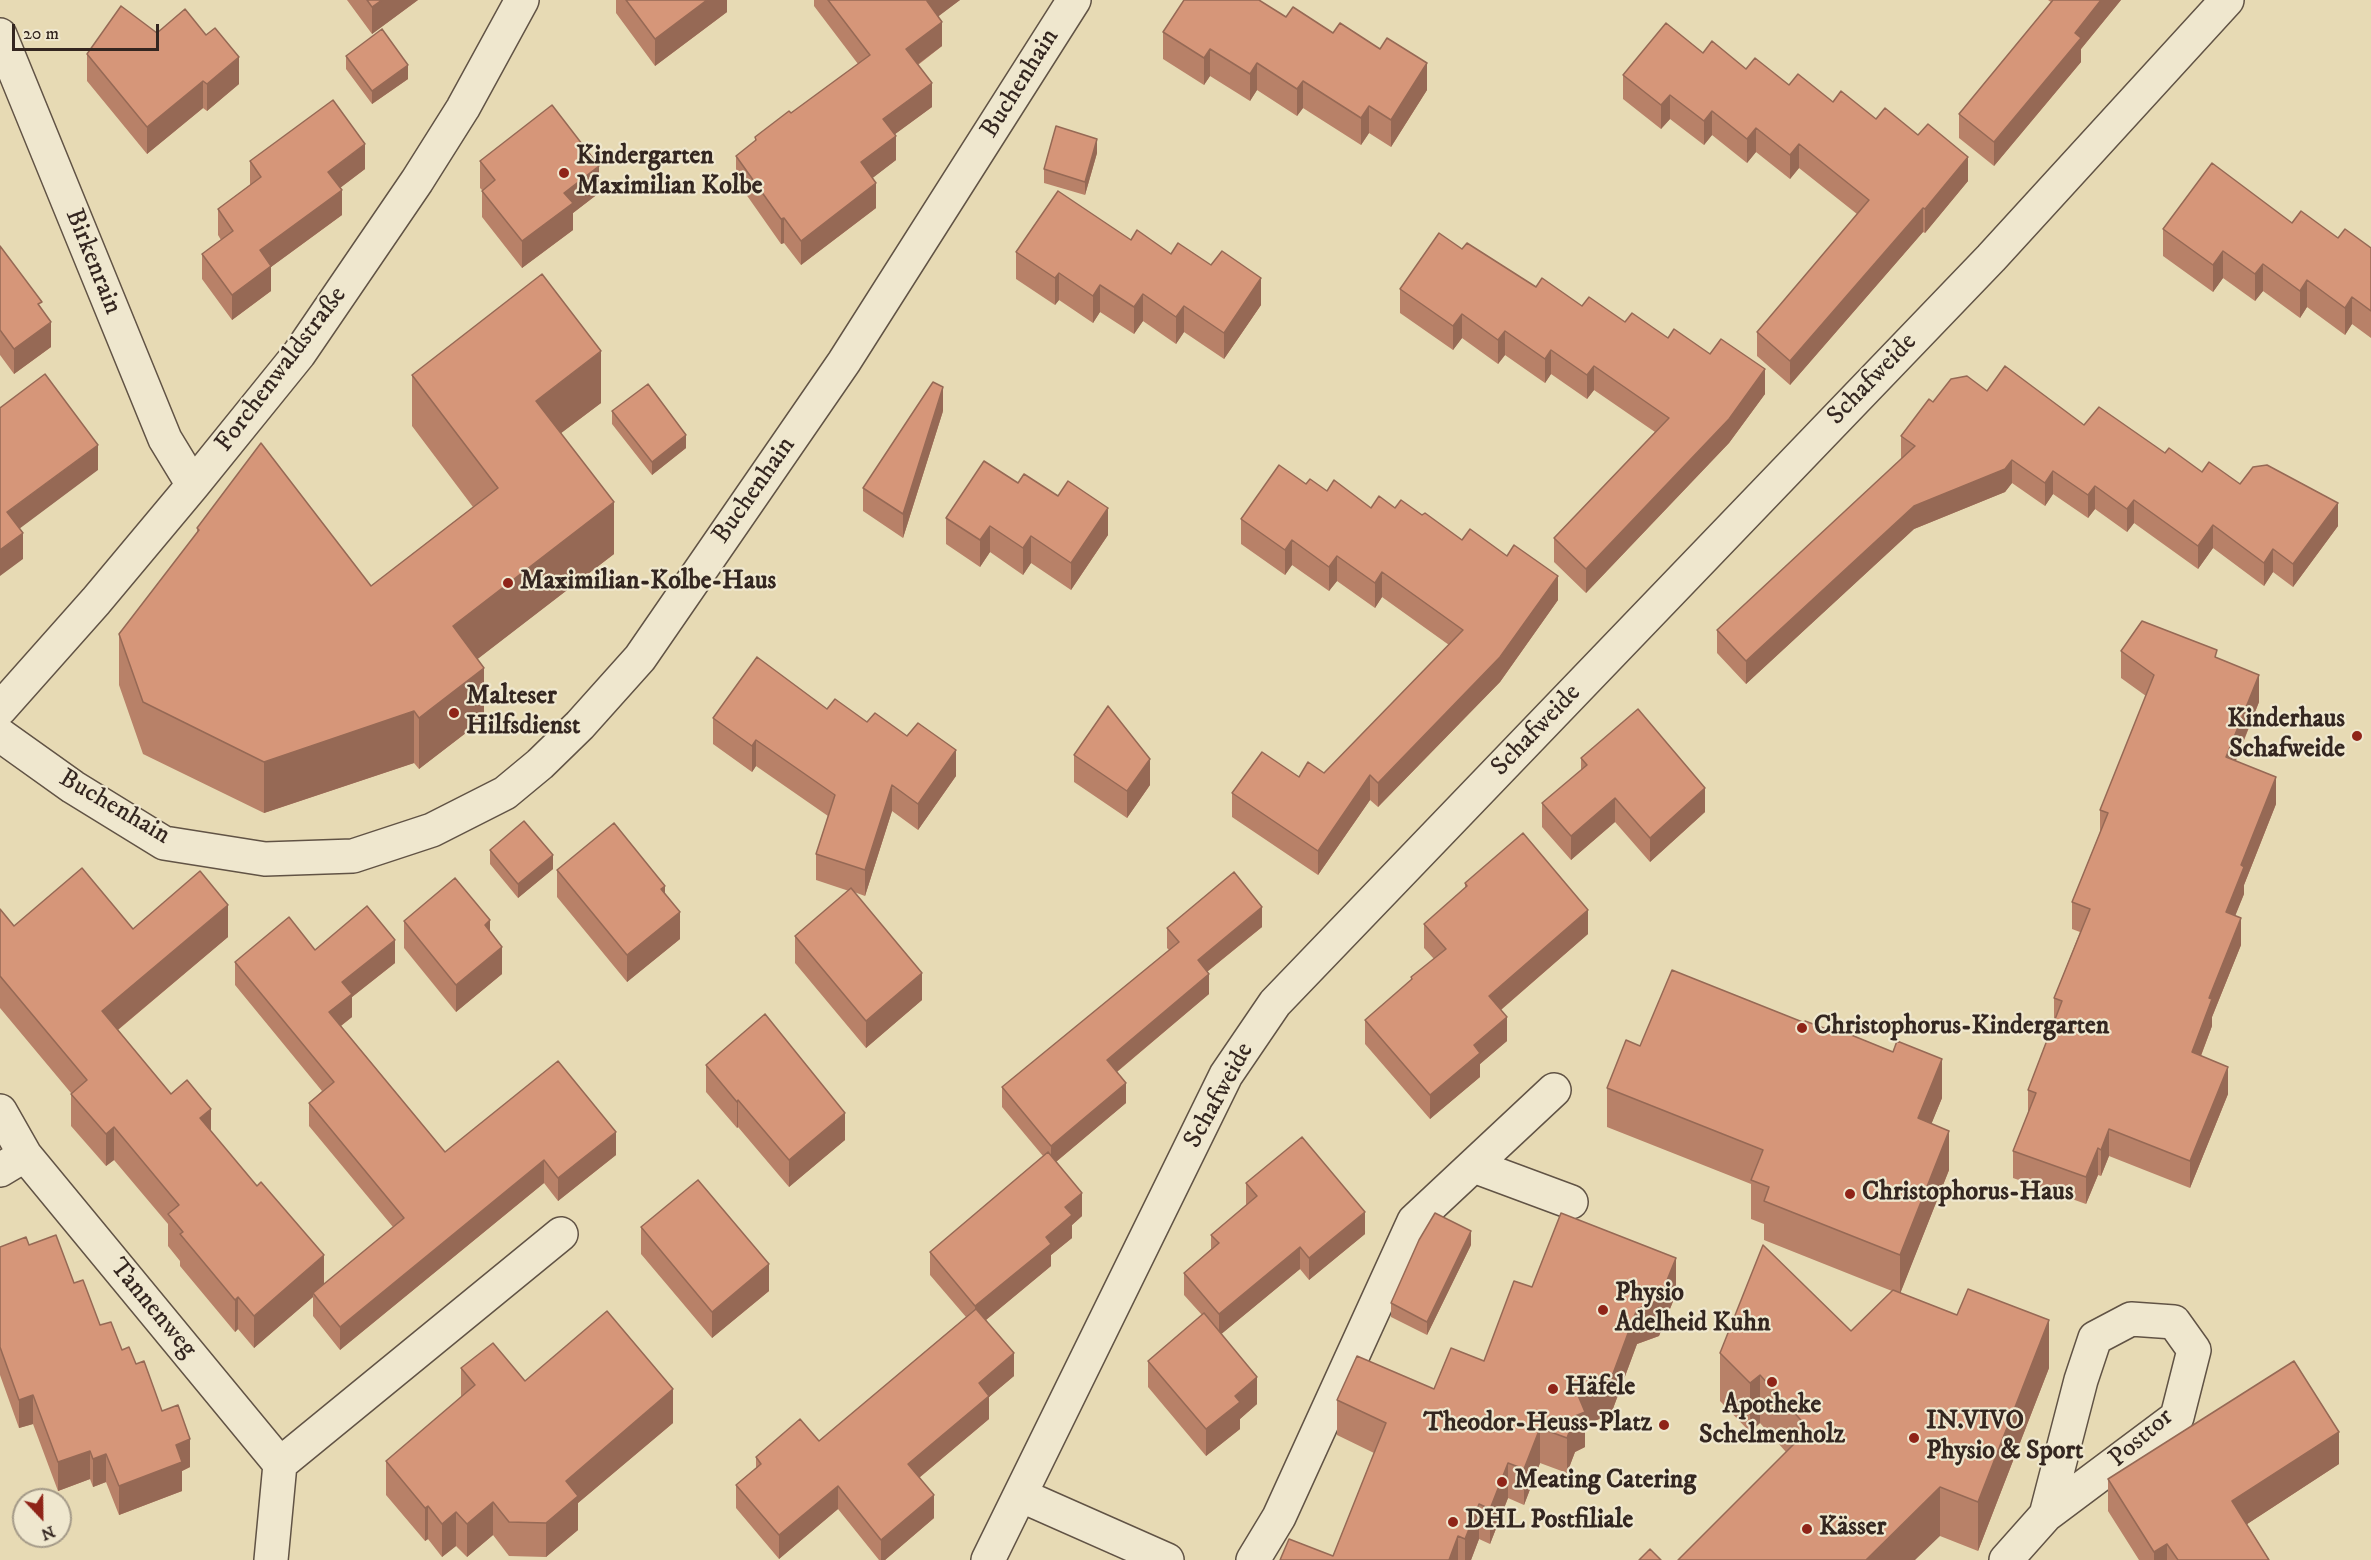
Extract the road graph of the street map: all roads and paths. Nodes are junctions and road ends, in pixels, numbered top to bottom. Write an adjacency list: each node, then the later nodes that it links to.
1 (522, 0): 5 (street, Forchenwaldstraße)
2 (1074, 0): 7 (street, Buchenhain)
3 (2227, 0): 15 (street, Schafweide)
4 (0, 35): 5 (street, Birkenrain)
5 (193, 485): 6 (street, Forchenwaldstraße)
6 (0, 709)
7 (0, 735)
8 (1554, 1090): 11 (street)
9 (0, 1111): 10 (street, Tannenweg)
10 (13, 1162): 14 (street, Tannenweg)
11 (1474, 1166): 12 (street); 20 (street)
12 (1571, 1202)
13 (561, 1234): 14 (street)
14 (280, 1464): 17 (street)
15 (1020, 1495): 18 (street, Schafweide); 19 (street)
16 (2046, 1515): 16 (street, Posttor); 21 (street, Posttor)
17 (270, 1560)
18 (988, 1560)
19 (1167, 1560)
20 (1253, 1560)
21 (2006, 1560)

